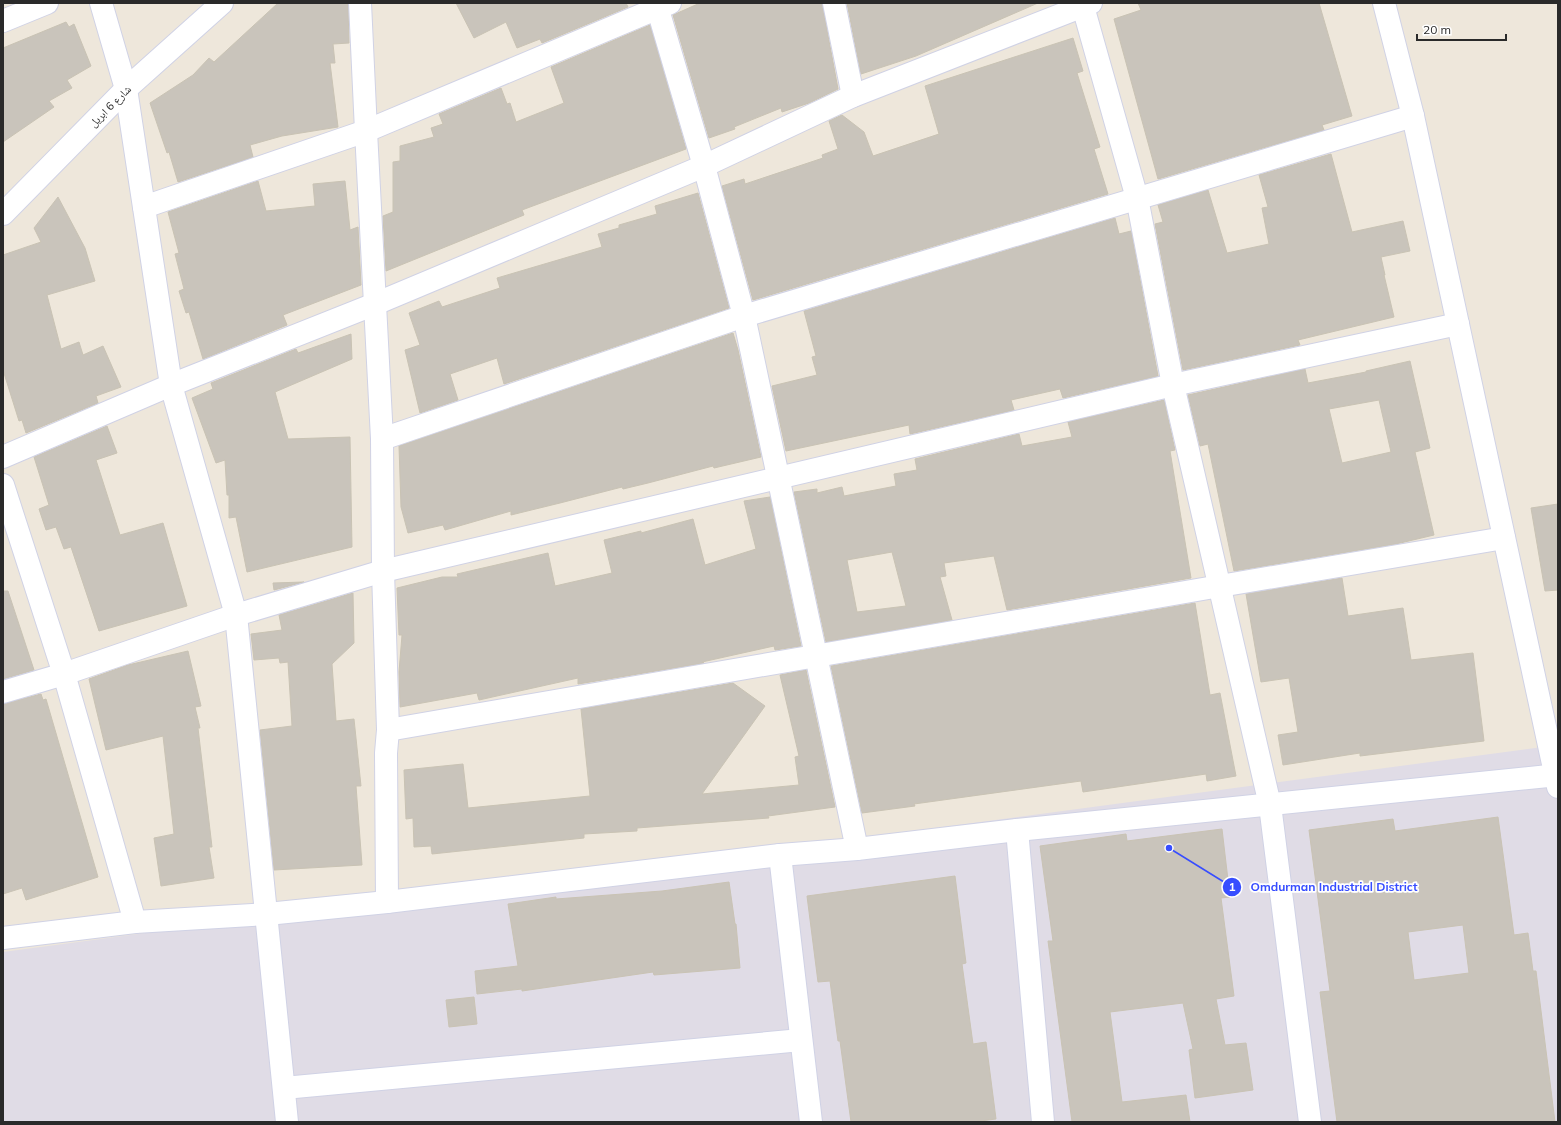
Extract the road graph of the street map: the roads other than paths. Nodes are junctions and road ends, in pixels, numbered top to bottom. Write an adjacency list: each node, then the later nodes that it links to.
1 (47, 3): 9 (street)
2 (101, 3): 10 (street)
3 (222, 3): 10 (street, شارع 6 ابريل)
4 (360, 3): 13 (street)
5 (834, 3): 11 (street)
6 (1384, 3): 12 (street)
7 (1086, 4): 11 (street); 15 (street)
8 (662, 5): 13 (street); 14 (street)
9 (3, 21)
10 (126, 89): 16 (street); 17 (street, شارع 6 ابريل)
11 (853, 96): 14 (street)
12 (1413, 116): 15 (street); 20 (street)
13 (366, 131): 16 (street); 18 (street)
14 (704, 166): 18 (street); 19 (street)
15 (1137, 198): 19 (street); 22 (street)
16 (144, 207): 21 (street)
17 (3, 214)
18 (374, 304): 21 (street); 23 (street)
19 (744, 316): 23 (street); 25 (street)
20 (1458, 324): 22 (street); 27 (street)
21 (171, 385): 24 (street); 30 (street)
22 (1173, 385): 25 (street); 29 (street)
23 (382, 439): 28 (street)
24 (3, 457)
25 (778, 477): 28 (street); 31 (street)
26 (3, 485): 32 (street)
27 (1504, 538): 29 (street); 35 (street)
28 (383, 571): 30 (street); 34 (street)
29 (1220, 586): 31 (street); 36 (street)
30 (236, 614): 32 (street); 41 (street)
31 (816, 656): 34 (street); 38 (street)
32 (64, 674): 33 (street); 42 (street)
33 (3, 692)
34 (388, 730): 40 (street)
35 (1557, 779): 36 (street)
36 (1270, 805): 37 (street); 49 (street)
37 (1017, 830): 38 (street); 48 (street)
38 (857, 849): 39 (street)
39 (780, 855): 40 (street); 44 (street)
40 (387, 902): 41 (street)
41 (267, 914): 42 (street); 45 (street)
42 (135, 922): 43 (street)
43 (3, 938)
44 (801, 1040): 45 (street); 47 (street)
45 (284, 1088): 46 (street)
46 (287, 1122)
47 (811, 1122)
48 (1043, 1122)
49 (1310, 1122)

